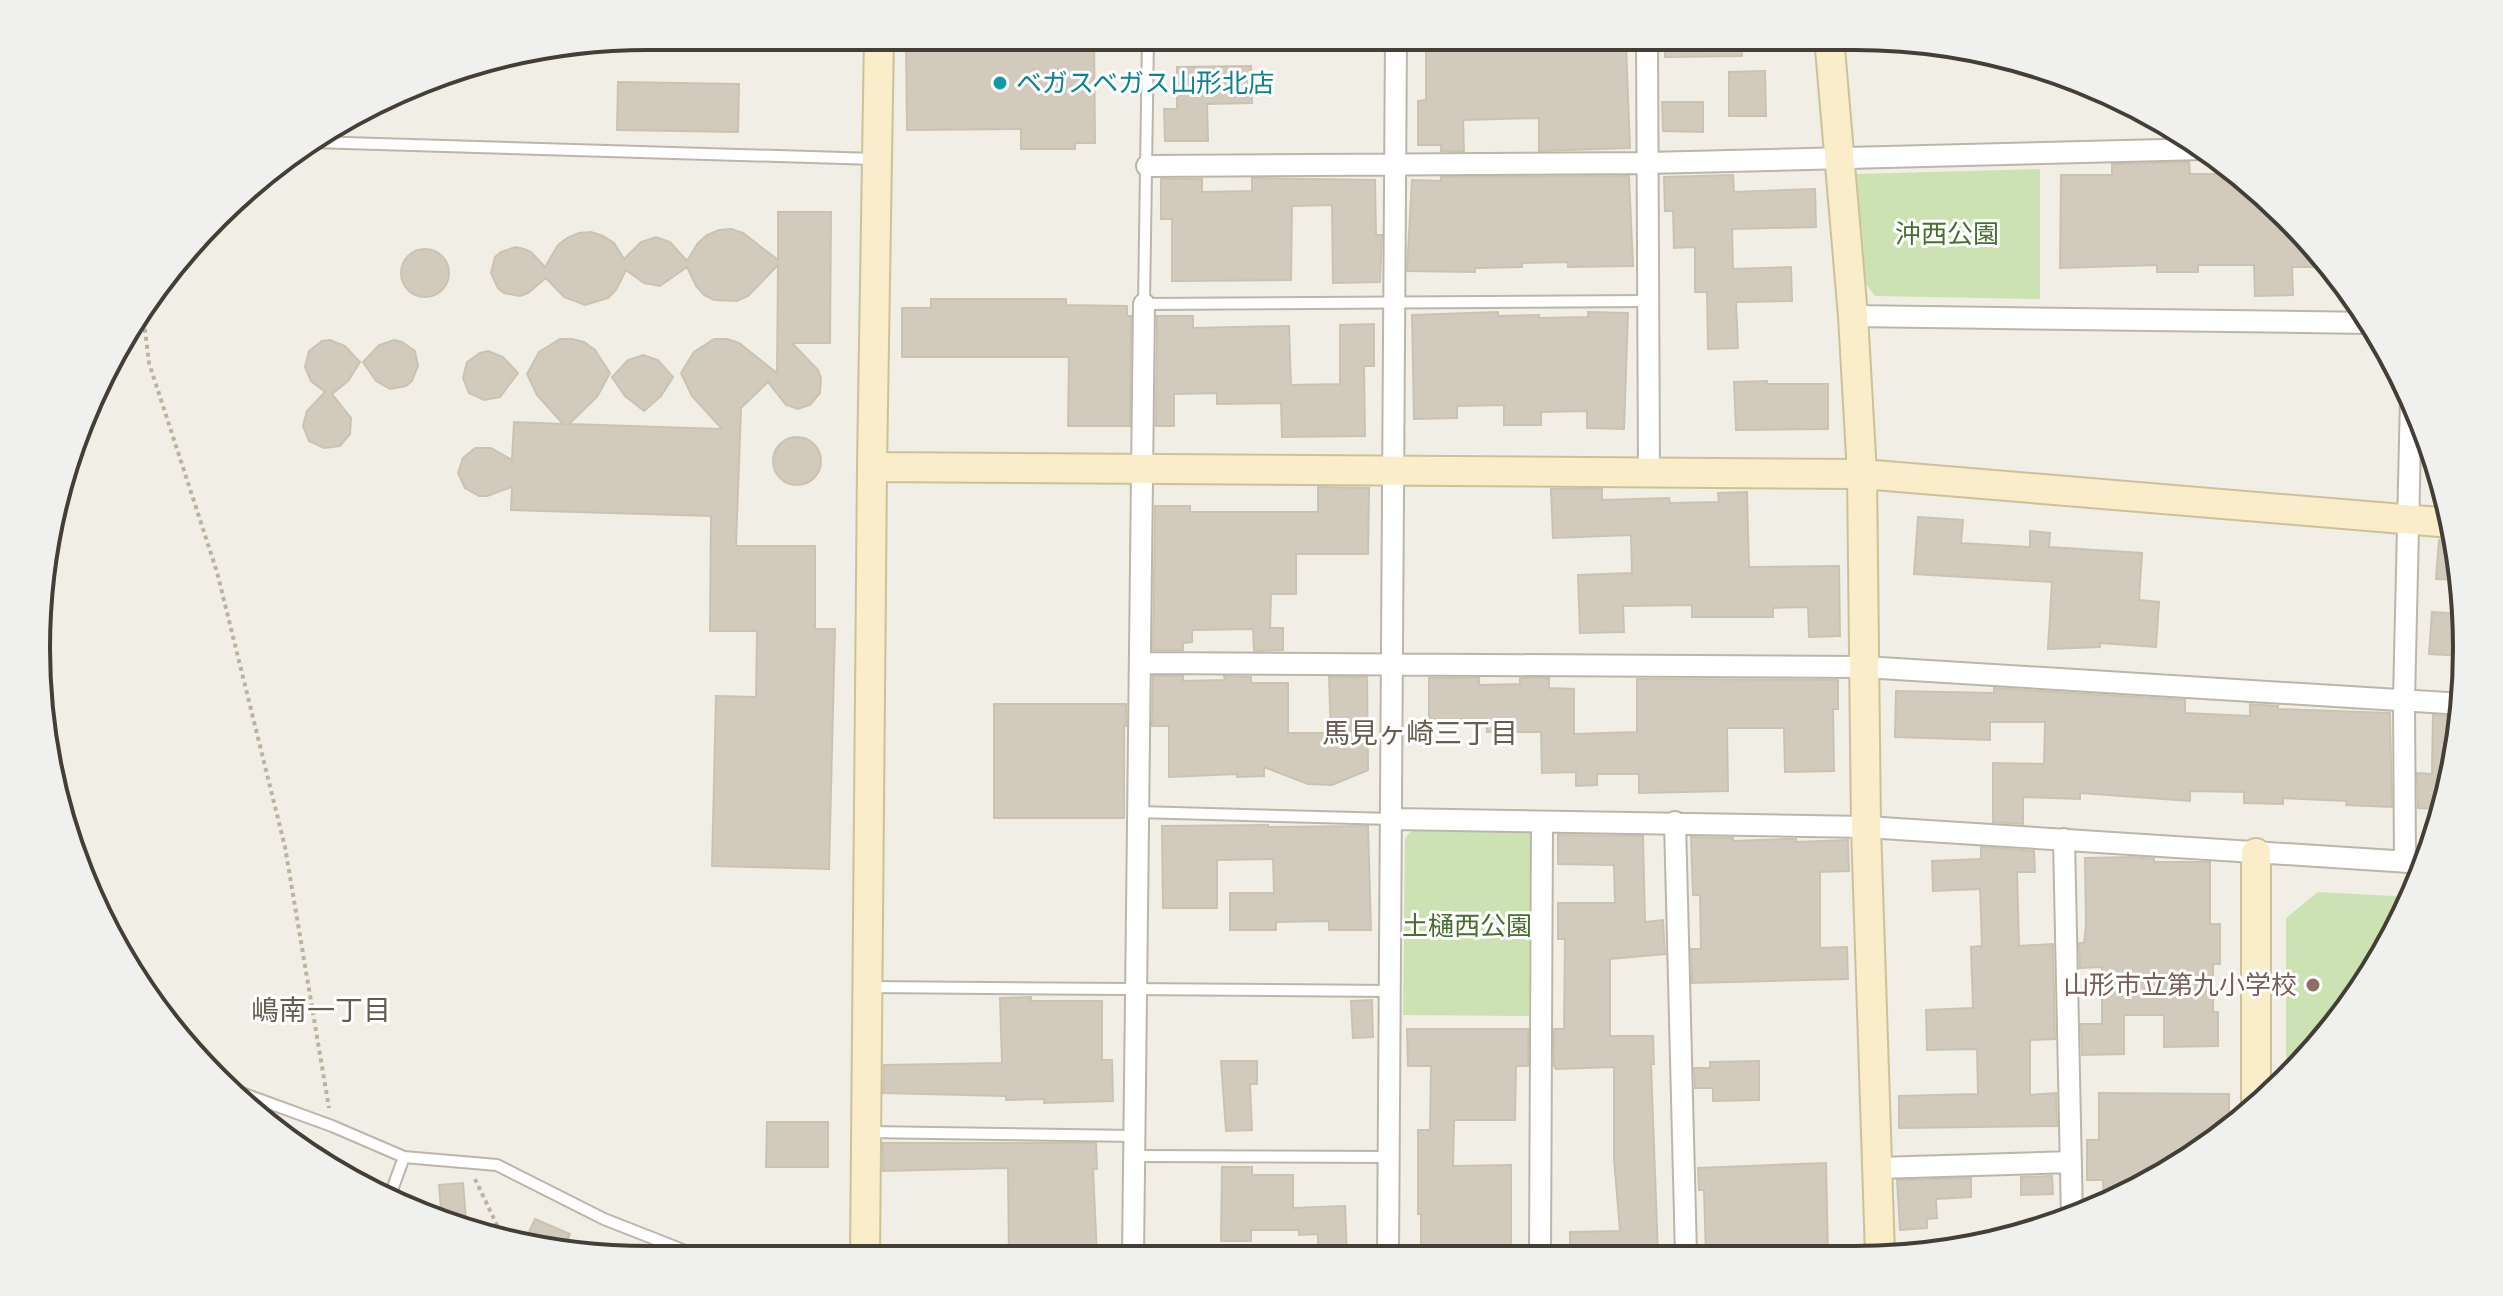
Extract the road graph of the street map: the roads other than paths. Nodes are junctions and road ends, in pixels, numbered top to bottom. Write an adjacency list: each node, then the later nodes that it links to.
1 (879, 50): 9 (street)
2 (1148, 50): 12 (lane)
3 (1396, 50): 11 (street)
4 (1647, 50): 10 (street)
5 (1830, 50): 8 (street)
6 (329, 142): 9 (lane)
7 (2185, 149): 8 (street)
8 (1839, 157): 10 (street); 16 (street)
9 (876, 159): 19 (street)
10 (1648, 163): 11 (street); 13 (street)
11 (1395, 165): 12 (street); 15 (street)
12 (1147, 166): 14 (lane)
13 (1648, 301): 15 (lane); 22 (street)
14 (1144, 304): 15 (lane); 20 (street)
15 (1394, 304): 21 (street)
16 (1853, 316): 17 (street); 23 (street)
17 (2356, 323)
18 (2410, 428): 24 (street)
19 (872, 467): 20 (street); 40 (street)
20 (1141, 469): 21 (street); 26 (street)
21 (1392, 472): 22 (street); 27 (street)
22 (1649, 474): 23 (street)
23 (1862, 474): 24 (street); 28 (street)
24 (2409, 519): 25 (street); 29 (street)
25 (2440, 522)
26 (1140, 663): 27 (street); 31 (street)
27 (1394, 663): 28 (street); 32 (street)
28 (1864, 667): 29 (street); 35 (street)
29 (2404, 700): 30 (street); 38 (street)
30 (2450, 703)
31 (1138, 812): 32 (lane); 41 (street)
32 (1393, 819): 33 (street); 42 (street)
33 (1542, 822): 34 (street); 60 (street)
34 (1675, 822): 35 (street); 61 (street)
35 (1866, 827): 36 (street); 52 (street)
36 (2064, 839): 37 (street); 51 (street)
37 (2256, 853): 39 (street); 43 (street)
38 (2415, 857)
39 (2413, 862)
40 (866, 987): 41 (lane); 47 (street)
41 (1135, 990): 42 (lane); 48 (street)
42 (1390, 991): 50 (street)
43 (2256, 1091)
44 (253, 1097): 45 (lane)
45 (263, 1101): 46 (lane); 49 (lane)
46 (262, 1104)
47 (866, 1132): 48 (lane); 57 (street)
48 (1135, 1146): 50 (lane); 58 (street)
49 (404, 1157): 53 (lane); 56 (lane)
50 (1389, 1157): 59 (street)
51 (2071, 1162): 52 (street); 54 (street)
52 (1878, 1168): 55 (street)
53 (393, 1188)
54 (2072, 1205)
55 (1880, 1245)
56 (669, 1246)
57 (865, 1246)
58 (1133, 1246)
59 (1388, 1246)
60 (1540, 1246)
61 (1686, 1246)

